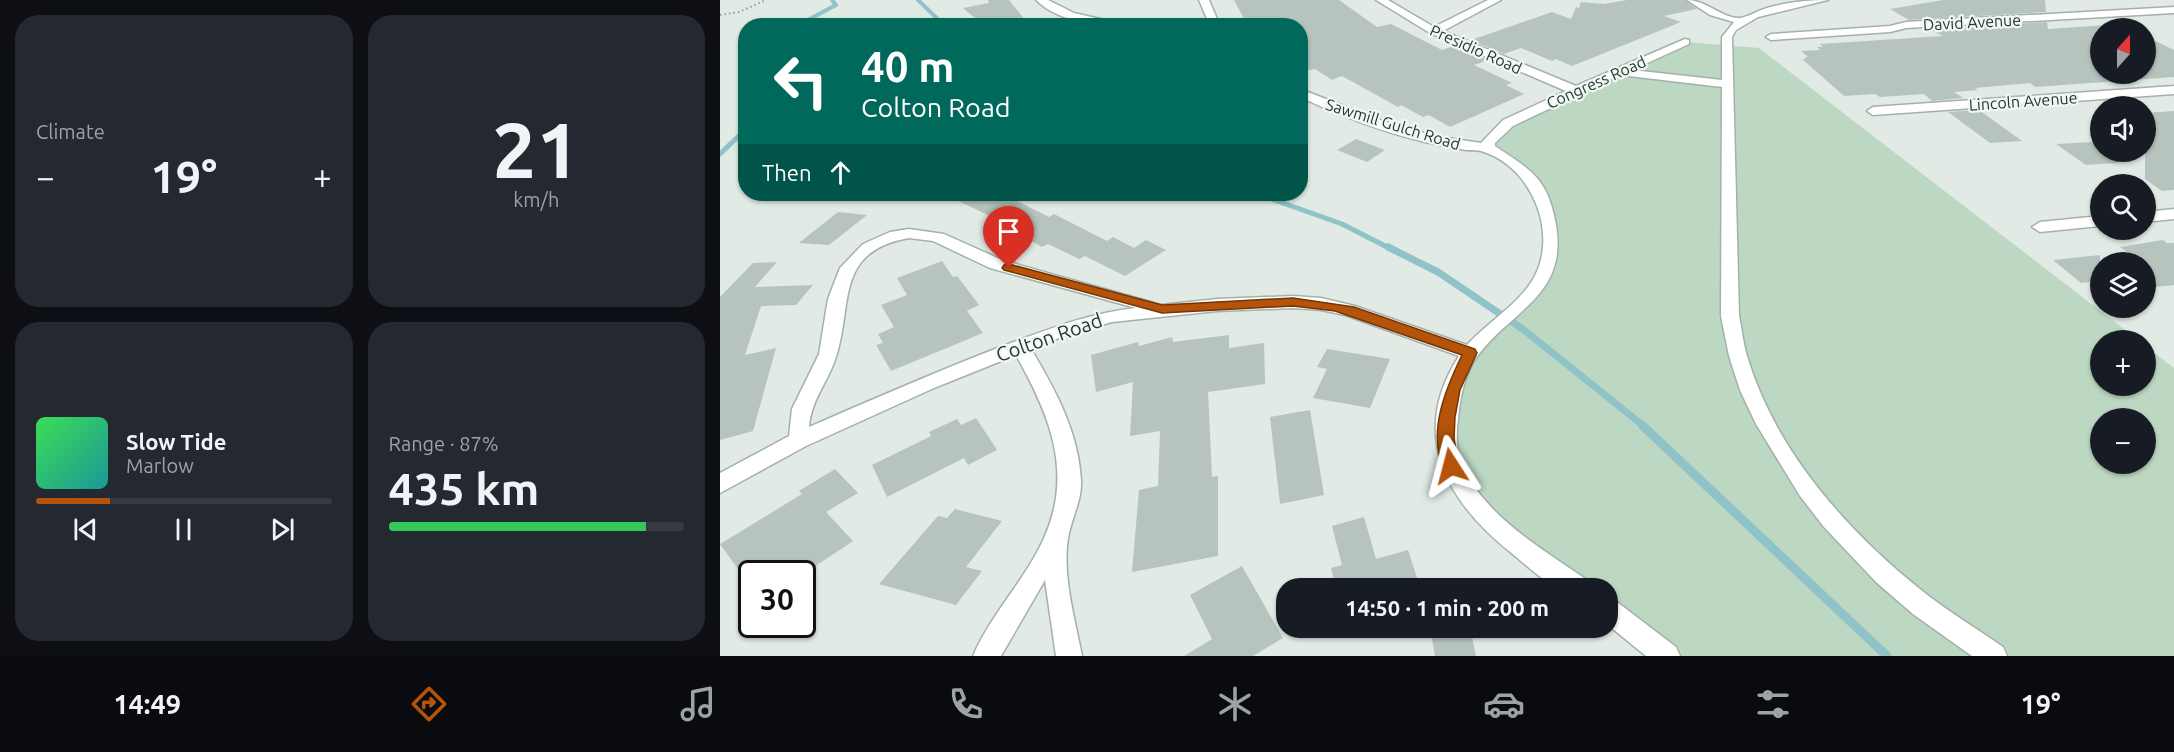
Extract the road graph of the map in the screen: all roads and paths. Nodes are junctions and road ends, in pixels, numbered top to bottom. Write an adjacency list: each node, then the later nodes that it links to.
1 (766, 0): 9 (path)
2 (1041, 0): 10 (street)
3 (1204, 0): 11 (street)
4 (1381, 0): 13 (street, Presidio Road)
5 (1496, 0): 13 (street)
6 (1692, 0): 12 (street)
7 (1823, 0): 12 (street)
8 (2174, 10): 14 (street, David Avenue)
9 (720, 15)
10 (1087, 18)
11 (1212, 18)
12 (1735, 26): 17 (street)
13 (1434, 31): 18 (street, Presidio Road)
14 (1771, 37)
15 (1685, 42): 16 (street, Congress Road)
16 (1618, 72): 17 (street); 18 (street, Congress Road)
17 (1728, 84): 38 (street)
18 (1575, 90): 22 (street, Congress Road)
19 (2174, 90): 21 (street, Lincoln Avenue)
20 (1308, 96): 22 (street, Sawmill Gulch Road)
21 (1873, 111)
22 (1488, 148): 29 (street)
23 (2174, 214): 24 (street)
24 (2156, 216)
25 (2090, 222): 26 (street)
26 (2040, 227)
27 (1162, 309): 28 (street, Colton Road); 29 (street, Colton Road); 30 (street)
28 (1020, 346): 30 (street, Colton Road); 32 (street)
29 (1470, 353): 33 (street)
30 (799, 440): 31 (street, Colton Road)
31 (720, 484)
32 (1056, 539): 35 (street); 36 (street)
33 (1564, 578)
34 (1618, 618): 37 (street)
35 (986, 656)
36 (1070, 656)
37 (1667, 656)
38 (1994, 656)

